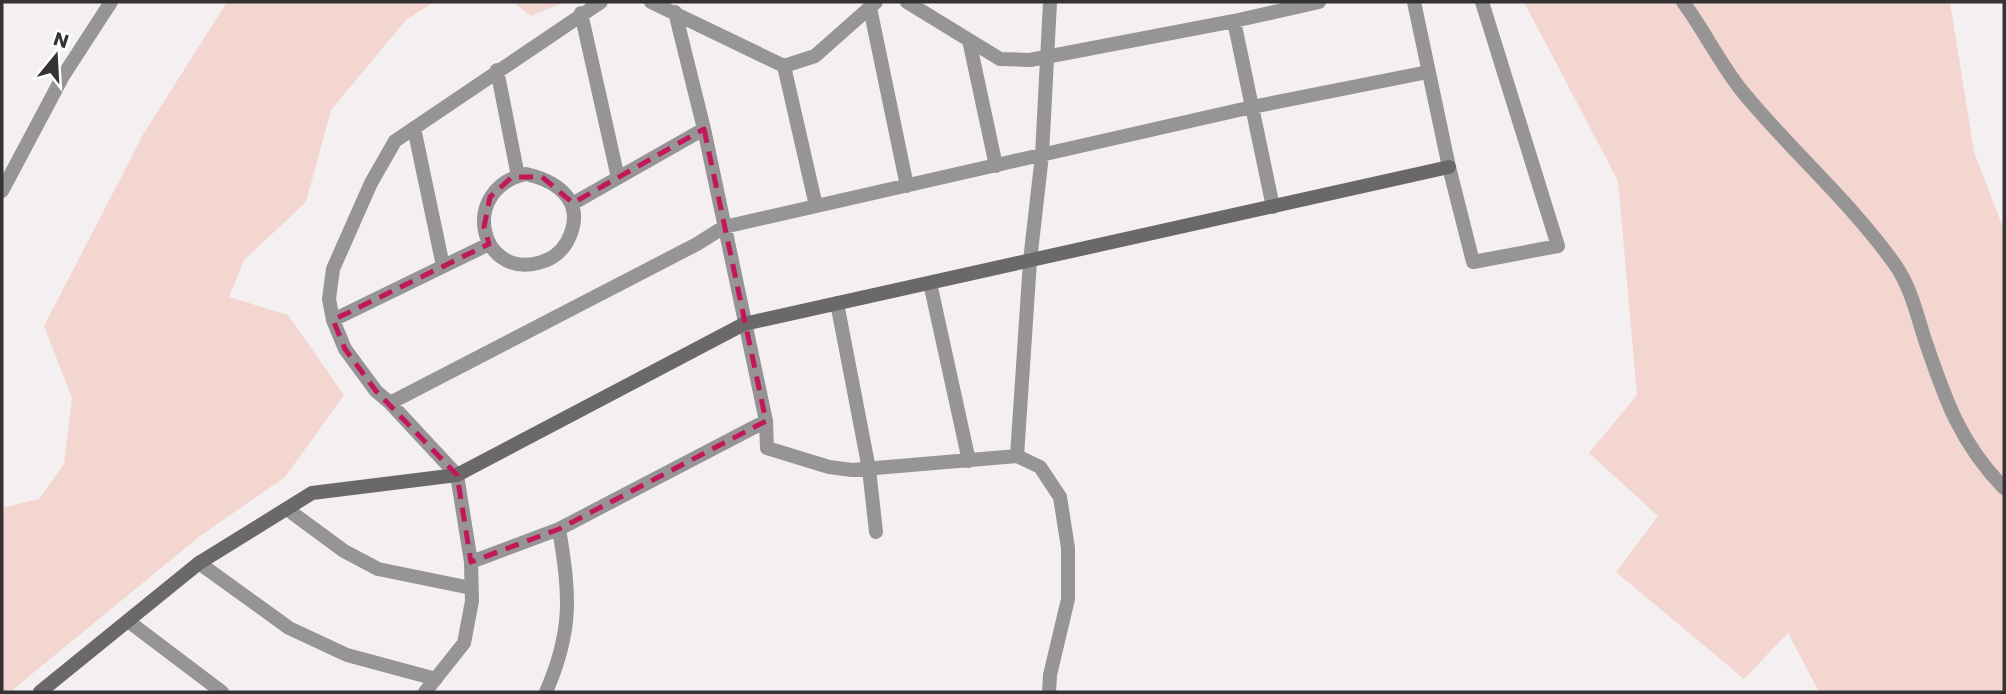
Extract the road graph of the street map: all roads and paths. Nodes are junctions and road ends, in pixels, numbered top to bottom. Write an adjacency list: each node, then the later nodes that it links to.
1 (111, 2): 28 (street)
2 (601, 2): 12 (street)
3 (651, 2): 11 (street)
4 (908, 2): 14 (street)
5 (1050, 2): 15 (street)
6 (1319, 2): 13 (street)
7 (1414, 2): 18 (street)
8 (1482, 2): 24 (street)
9 (1684, 2): 46 (street)
10 (873, 5): 16 (street); 27 (street)
11 (675, 12): 16 (street); 21 (street)
12 (581, 13): 17 (street); 26 (street)
13 (1234, 21): 15 (street); 19 (street)
14 (969, 40): 15 (street); 23 (street)
15 (1046, 55): 22 (street)
16 (784, 66): 30 (street)
17 (497, 70): 20 (street); 25 (street)
18 (1428, 72): 19 (street); 24 (street)
19 (1252, 107): 22 (street); 31 (street)
20 (414, 128): 35 (street); 38 (street)
21 (704, 130): 26 (street); 32 (street)
22 (1042, 155): 23 (street); 34 (street)
23 (996, 166): 27 (street)
24 (1449, 167): 31 (street)
25 (518, 176): 29 (street); 33 (street)
26 (618, 178): 29 (street)
27 (907, 186): 30 (street)
28 (2, 191)
29 (572, 204): 33 (street)
30 (816, 206): 32 (street)
31 (1273, 207): 34 (street)
32 (724, 227): 39 (street); 40 (street)
33 (489, 244): 35 (street)
34 (1030, 261): 36 (street); 42 (street)
35 (443, 266): 38 (street)
36 (930, 283): 37 (street); 43 (street)
37 (837, 303): 39 (street); 44 (street)
38 (333, 320): 40 (street)
39 (744, 324): 41 (street); 45 (street)
40 (390, 403): 45 (street)
41 (766, 421): 44 (street); 48 (street)
42 (1017, 456): 43 (street); 59 (street)
43 (969, 461): 44 (street)
44 (869, 469): 49 (street)
45 (457, 475): 47 (street); 50 (street)
46 (2004, 488)
47 (287, 509): 51 (street); 52 (street)
48 (559, 529): 50 (street); 58 (street)
49 (876, 532)
50 (471, 562): 52 (street)
51 (200, 563): 53 (street); 54 (street)
52 (471, 588): 54 (street)
53 (128, 621): 55 (street); 56 (street)
54 (436, 679): 57 (street)
55 (49, 690)
56 (222, 692)
57 (425, 692)
58 (546, 692)
59 (1049, 692)

